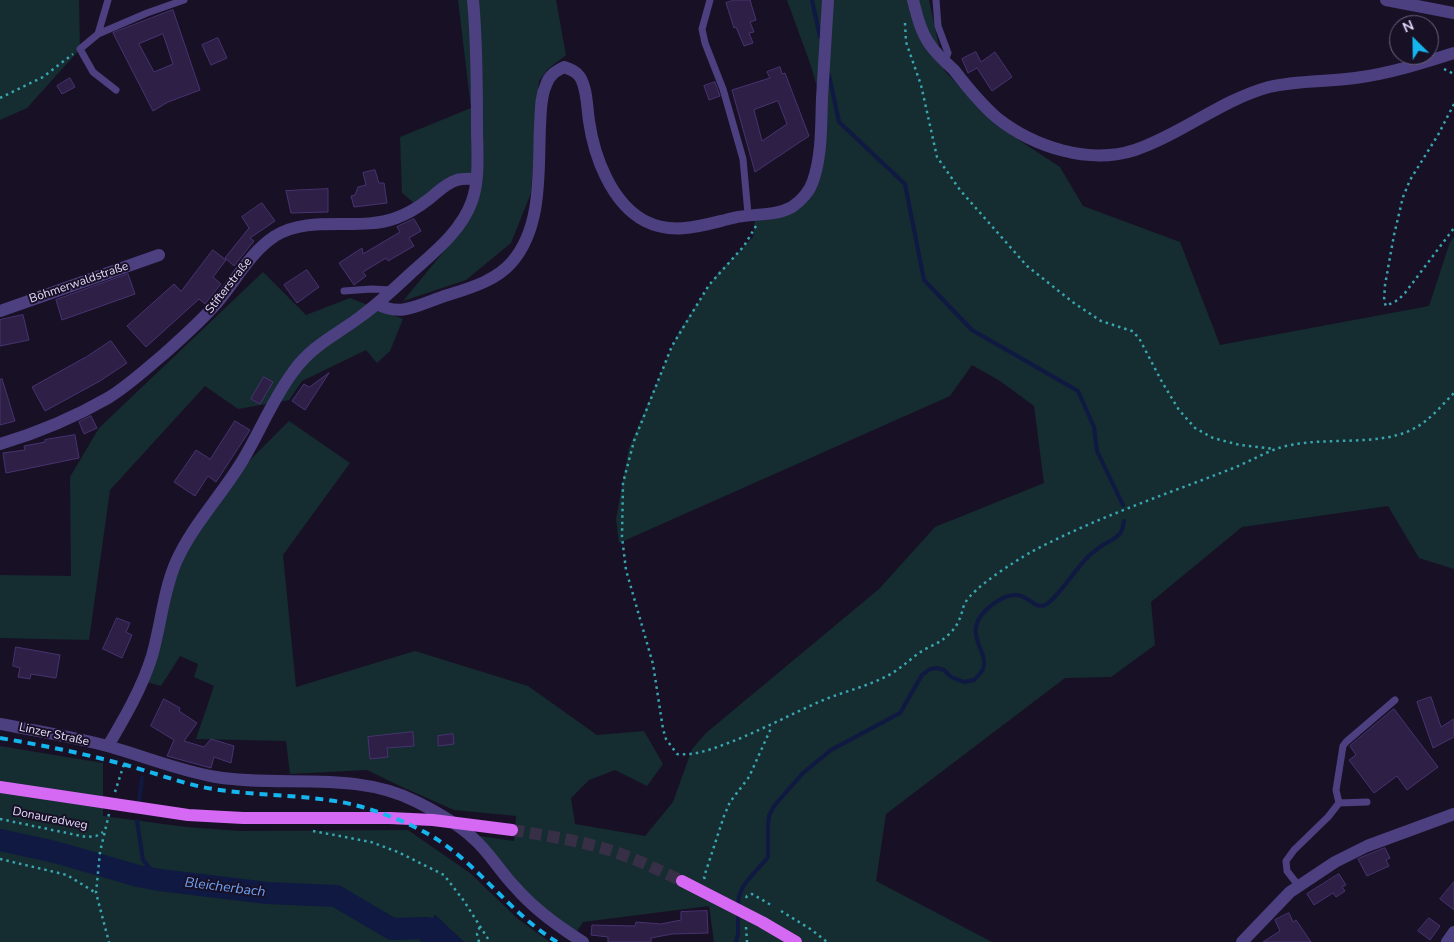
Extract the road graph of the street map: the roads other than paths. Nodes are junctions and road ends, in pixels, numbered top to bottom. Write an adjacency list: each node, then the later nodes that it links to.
1 (108, 0): 10 (lane)
2 (184, 0): 10 (lane)
3 (473, 0): 14 (street)
4 (710, 0): 15 (lane)
5 (828, 0): 15 (street)
6 (936, 0): 12 (lane)
7 (1386, 0): 9 (street)
8 (914, 5): 12 (street)
9 (1454, 13)
10 (98, 34): 13 (lane)
11 (1454, 53): 12 (street)
12 (945, 60)
13 (116, 90)
14 (476, 179): 17 (street); 21 (street, Stifterstraße)
15 (754, 214): 19 (street)
16 (159, 255): 20 (street, Böhmerwaldstraße)
17 (392, 290): 18 (lane); 19 (street)
18 (344, 291)
19 (377, 304): 24 (street)
20 (0, 311)
21 (0, 444)
22 (1395, 700): 27 (lane)
23 (0, 724): 24 (street, Linzer Straße)
24 (108, 746): 33 (street, Linzer Straße)
25 (0, 787): 29 (main road)
26 (1367, 802): 27 (lane)
27 (1339, 803): 31 (lane)
28 (1454, 814): 31 (street)
29 (512, 830)
30 (682, 881): 34 (main road)
31 (1298, 885): 35 (street)
32 (1454, 932): 36 (street)
33 (584, 942)
34 (796, 942)
35 (1242, 942)
36 (1447, 942)

